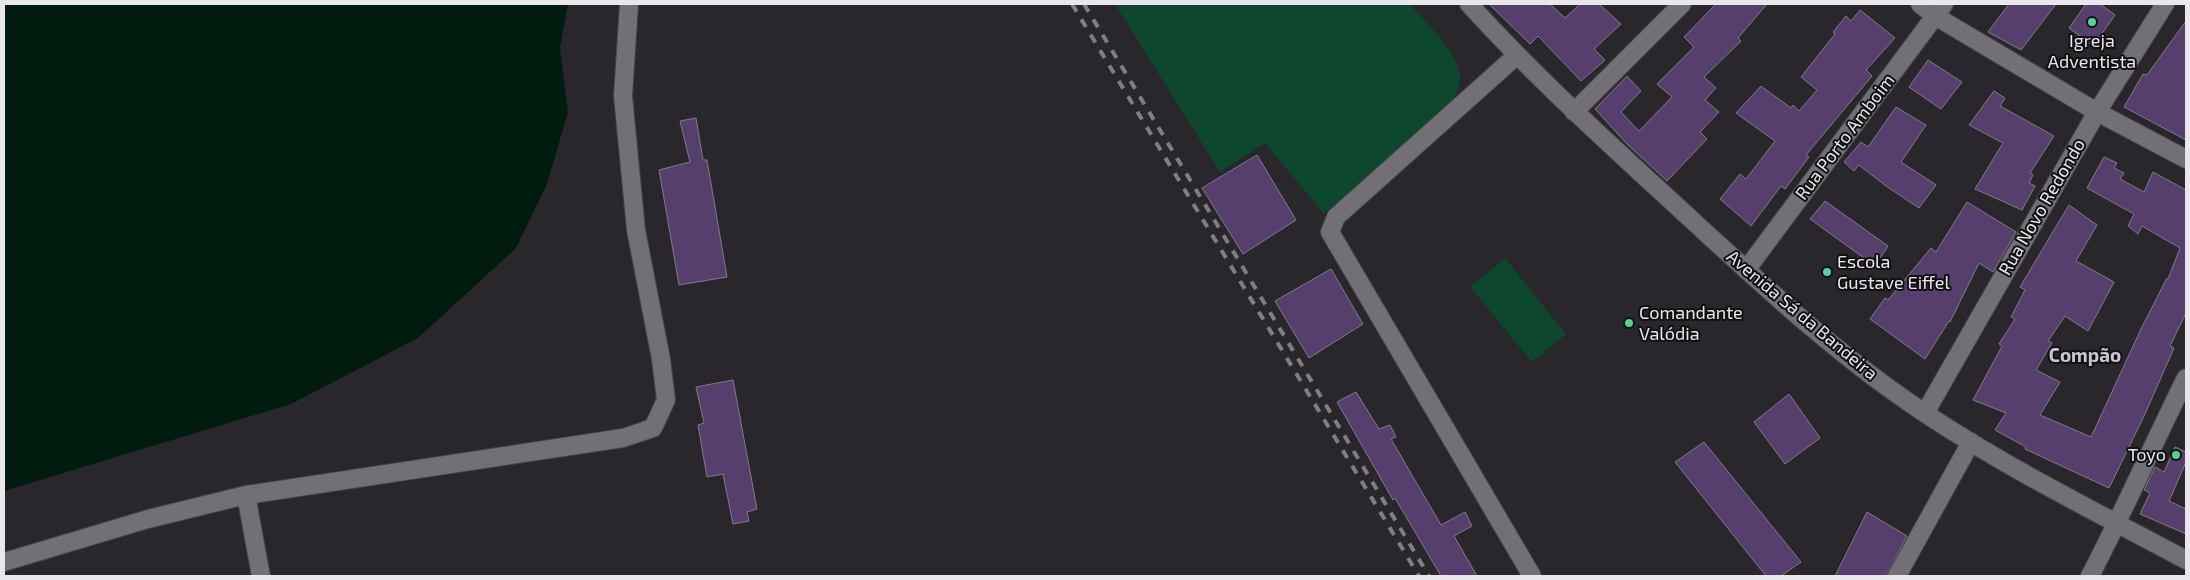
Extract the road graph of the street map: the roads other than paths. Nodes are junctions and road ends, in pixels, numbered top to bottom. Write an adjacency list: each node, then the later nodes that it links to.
1 (629, 4): 15 (street)
2 (1469, 4): 7 (street, Avenida Sá da Bandeira)
3 (1682, 4): 8 (street)
4 (1920, 4): 6 (street)
5 (2165, 4): 9 (street, Rua Novo Redondo)
6 (1939, 10): 9 (street); 11 (street, Rua Porto Amboim)
7 (1516, 56): 8 (street, Avenida Sá da Bandeira); 20 (street)
8 (1574, 112): 11 (street, Avenida Sá da Bandeira)
9 (2097, 112): 10 (street); 13 (street, Rua Novo Redondo)
10 (2186, 159)
11 (1746, 270): 13 (street, Avenida Sá da Bandeira)
12 (2186, 378): 16 (street)
13 (1925, 413): 14 (street, Avenida Sá da Bandeira)
14 (1971, 442): 16 (street, Avenida Sá da Bandeira); 21 (street)
15 (246, 495): 18 (street); 19 (street)
16 (2118, 524): 17 (street, Avenida Sá da Bandeira); 22 (street)
17 (2186, 560)
18 (4, 562)
19 (261, 576)
20 (1532, 576)
21 (1897, 576)
22 (2090, 576)

